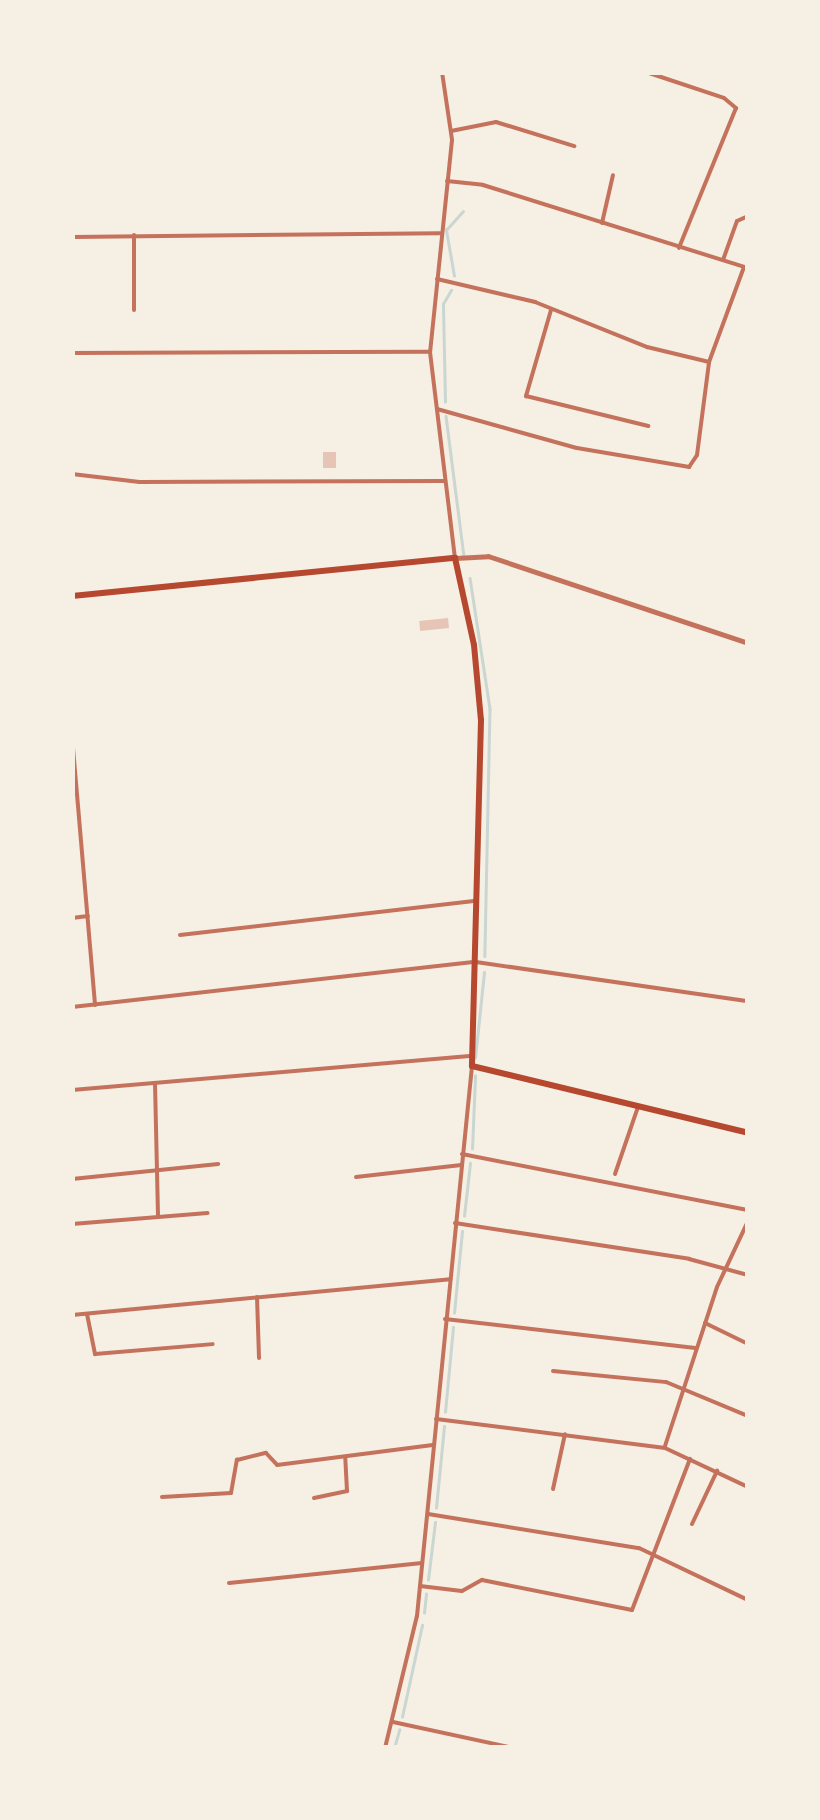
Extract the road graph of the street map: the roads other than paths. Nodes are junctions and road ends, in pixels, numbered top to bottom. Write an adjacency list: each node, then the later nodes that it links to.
1 (442, 72): 3 (street)
2 (646, 72): 12 (street)
3 (451, 131): 4 (street); 6 (street)
4 (574, 146)
5 (613, 174): 8 (street)
6 (447, 182): 8 (street); 9 (street)
7 (748, 216): 13 (street)
8 (602, 222): 12 (street)
9 (440, 233): 10 (street); 15 (street)
10 (134, 235): 11 (street); 16 (street)
11 (72, 237)
12 (679, 248): 13 (street)
13 (723, 260): 14 (street)
14 (746, 267): 20 (street)
15 (438, 279): 17 (street); 18 (street)
16 (134, 310)
17 (551, 310): 20 (street); 22 (street)
18 (430, 352): 19 (street); 21 (street)
19 (72, 353)
20 (709, 362): 21 (street)
21 (435, 409): 24 (street)
22 (648, 426)
23 (72, 474): 24 (street)
24 (444, 481): 25 (street)
25 (454, 558): 26 (main road); 27 (street); 30 (main road)
26 (72, 596)
27 (748, 643)
28 (72, 736): 29 (street)
29 (76, 811): 31 (street)
30 (476, 901): 33 (street); 34 (main road)
31 (88, 916): 32 (street); 36 (street)
32 (72, 918)
33 (180, 935)
34 (476, 962): 35 (street); 36 (street); 38 (main road)
35 (748, 1001)
36 (95, 1005): 37 (street)
37 (72, 1007)
38 (470, 1056): 39 (main road); 40 (street)
39 (472, 1066): 42 (main road); 44 (street)
40 (155, 1083): 41 (street); 47 (street)
41 (72, 1090)
42 (638, 1107): 43 (main road); 48 (street)
43 (746, 1130)
44 (462, 1154): 46 (street); 51 (street)
45 (218, 1164): 47 (street)
46 (460, 1165): 49 (street); 55 (street)
47 (155, 1172): 50 (street); 53 (street)
48 (614, 1174)
49 (356, 1178)
50 (72, 1179)
51 (748, 1210)
52 (208, 1213): 53 (street)
53 (158, 1217): 56 (street)
54 (748, 1221): 57 (street)
55 (455, 1223): 57 (street); 59 (street)
56 (72, 1224)
57 (724, 1267): 58 (street); 64 (street)
58 (748, 1275)
59 (450, 1278): 60 (street); 63 (street)
60 (257, 1297): 61 (street); 68 (street)
61 (86, 1314): 62 (street); 65 (street)
62 (72, 1316)
63 (446, 1319): 67 (street); 72 (street)
64 (705, 1323): 66 (street); 67 (street)
65 (213, 1344)
66 (748, 1344)
67 (695, 1348): 70 (street)
68 (259, 1358)
69 (553, 1371): 70 (street)
70 (683, 1386): 71 (street); 75 (street)
71 (748, 1416)
72 (436, 1419): 73 (street); 74 (street)
73 (564, 1434): 75 (street); 80 (street)
74 (434, 1445): 76 (street); 83 (street)
75 (665, 1448): 77 (street)
76 (345, 1457): 81 (street); 82 (street)
77 (690, 1458): 78 (street); 85 (street)
78 (716, 1471): 79 (street); 84 (street)
79 (748, 1487)
80 (553, 1489)
81 (162, 1497)
82 (314, 1498)
83 (428, 1514): 85 (street); 86 (street)
84 (692, 1524)
85 (654, 1554): 88 (street); 89 (street)
86 (422, 1563): 87 (street); 88 (street)
87 (229, 1584)
88 (420, 1586): 90 (street)
89 (748, 1600)
90 (394, 1722): 91 (street); 92 (street)
91 (386, 1748)
92 (513, 1748)

